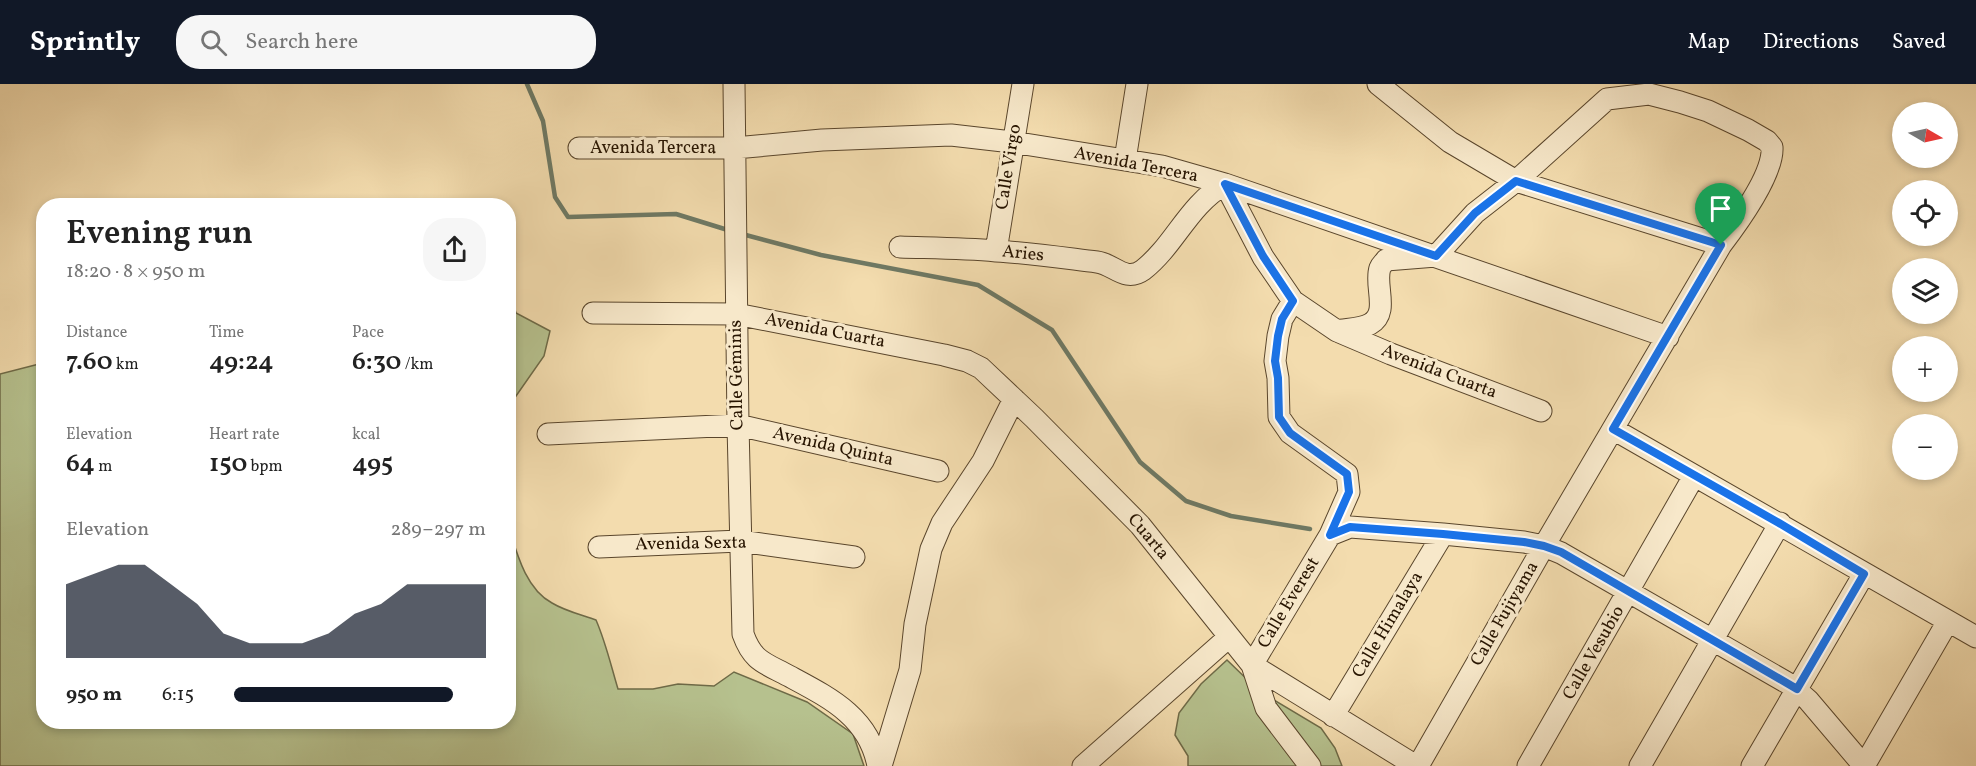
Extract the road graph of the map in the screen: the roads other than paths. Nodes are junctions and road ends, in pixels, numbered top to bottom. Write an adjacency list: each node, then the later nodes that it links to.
1 (734, 84): 7 (street, Calle Géminis)
2 (1023, 84): 5 (street, Calle Virgo)
3 (1137, 84): 8 (street)
4 (1378, 84): 9 (street)
5 (1012, 142): 7 (street, Avenida Tercera); 8 (street, Avenida Tercera); 13 (street, Calle Virgo)
6 (579, 148): 7 (street, Avenida Tercera)
7 (735, 148): 17 (street, Calle Géminis)
8 (1125, 160): 10 (street, Avenida Tercera)
9 (1516, 181): 11 (street); 11 (street, Calle Fujiyama); 14 (street)
10 (1225, 184): 13 (street, Aries); 14 (street, Avenida Tercera); 15 (street)
11 (1721, 245): 19 (street, Calle Fujiyama)
12 (900, 247): 13 (street, Aries)
13 (996, 251)
14 (1436, 256): 18 (street); 19 (street, Avenida Tercera)
15 (1293, 301): 18 (street, Avenida Cuarta); 30 (street, Calle Everest)
16 (594, 313): 17 (street, Avenida Cuarta)
17 (736, 314): 20 (street, Avenida Cuarta); 23 (street, Calle Géminis)
18 (1337, 332): 21 (street, Avenida Cuarta)
19 (1668, 337): 24 (street, Calle Fujiyama)
20 (1014, 399): 22 (street, Avenida Cuarta); 44 (street)
21 (1541, 411)
22 (1034, 418): 38 (street, Cuarta)
23 (738, 425): 25 (street, Avenida Quinta); 26 (street, Avenida Quinta); 31 (street, Calle Géminis)
24 (1613, 429): 27 (street); 32 (street, Calle Fujiyama)
25 (548, 434)
26 (938, 471)
27 (1694, 476): 28 (street); 36 (street, Calle Vesubio)
28 (1779, 523): 35 (street); 40 (street)
29 (1443, 534): 30 (street); 32 (street); 43 (street, Calle Himalaya)
30 (1330, 535): 41 (street, Calle Everest)
31 (740, 541): 33 (street, Avenida Sexta); 34 (street, Avenida Sexta); 44 (street, Calle Géminis)
32 (1544, 546): 36 (street); 47 (street, Calle Fujiyama)
33 (599, 547)
34 (854, 557)
35 (1864, 574): 37 (street); 42 (street)
36 (1629, 592): 40 (street); 48 (street, Calle Vesubio)
37 (1948, 621): 39 (street); 51 (street)
38 (1229, 638): 41 (street, Cuarta); 45 (street)
39 (1976, 638)
40 (1712, 640): 42 (street); 49 (street)
41 (1252, 665): 43 (street); 46 (street)
42 (1797, 689): 50 (street); 51 (street)
43 (1333, 716): 47 (street)
44 (879, 766)
45 (1083, 766)
46 (1310, 766)
47 (1417, 766)
48 (1528, 766)
49 (1640, 766)
50 (1752, 766)
51 (1864, 766)

